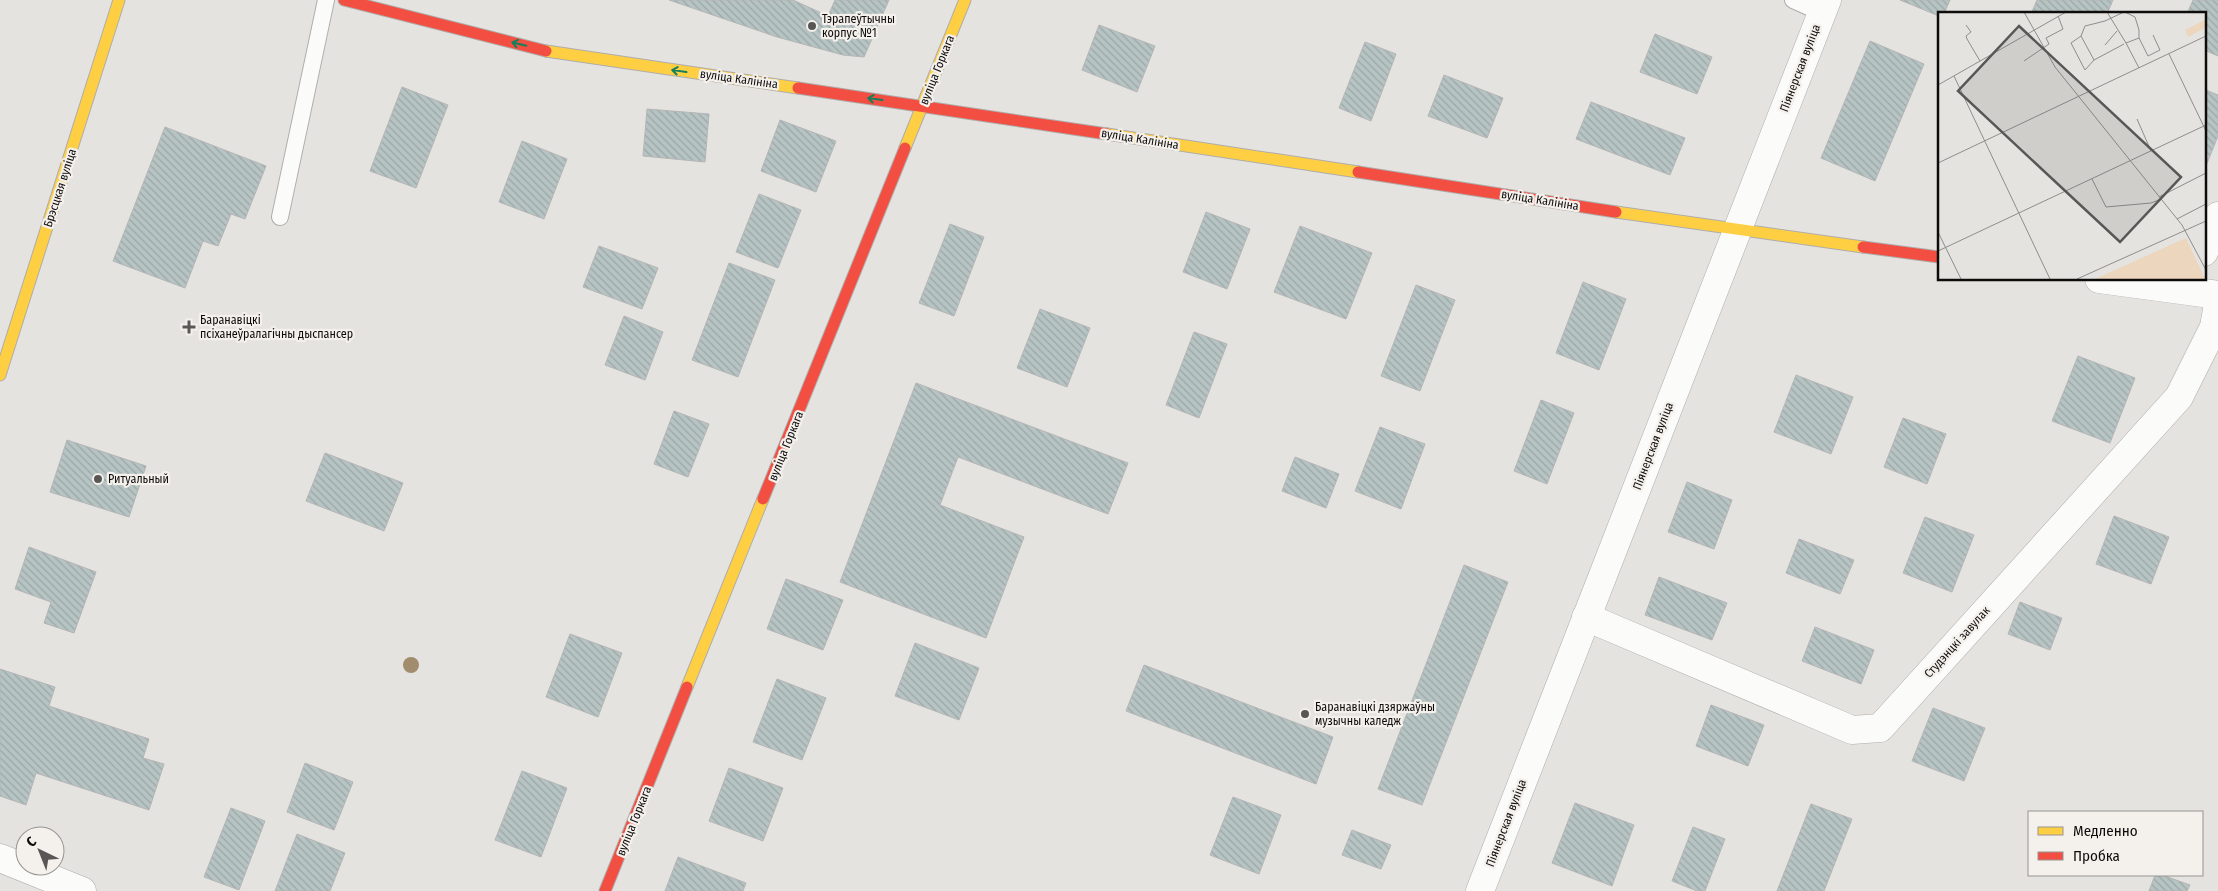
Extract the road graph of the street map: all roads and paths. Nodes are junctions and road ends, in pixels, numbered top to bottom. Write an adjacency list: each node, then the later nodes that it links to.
1 (120, 0): 16 (street, Брэсцкая вуліца)
2 (326, 0): 9 (lane)
3 (344, 0): 7 (street, вуліца Калініна, one-way to 3)
4 (965, 0): 7 (street, вуліца Горкага)
5 (1793, 0): 6 (lane)
6 (1824, 6): 10 (street, Піянерская вуліца)
7 (923, 106): 10 (street, вуліца Калініна); 20 (street, вуліца Горкага)
8 (2218, 216): 11 (street)
9 (280, 217)
10 (1737, 230): 12 (street, вуліца Калініна); 17 (street, Піянерская вуліца)
11 (2206, 247)
12 (1938, 257)
13 (2111, 280): 14 (street)
14 (2203, 288)
15 (2218, 304): 17 (street, Студэнцкі завулак)
16 (0, 375)
17 (1586, 617): 21 (street, Піянерская вуліца)
18 (0, 858): 19 (street)
19 (82, 891)
20 (605, 891)
21 (1480, 891)

